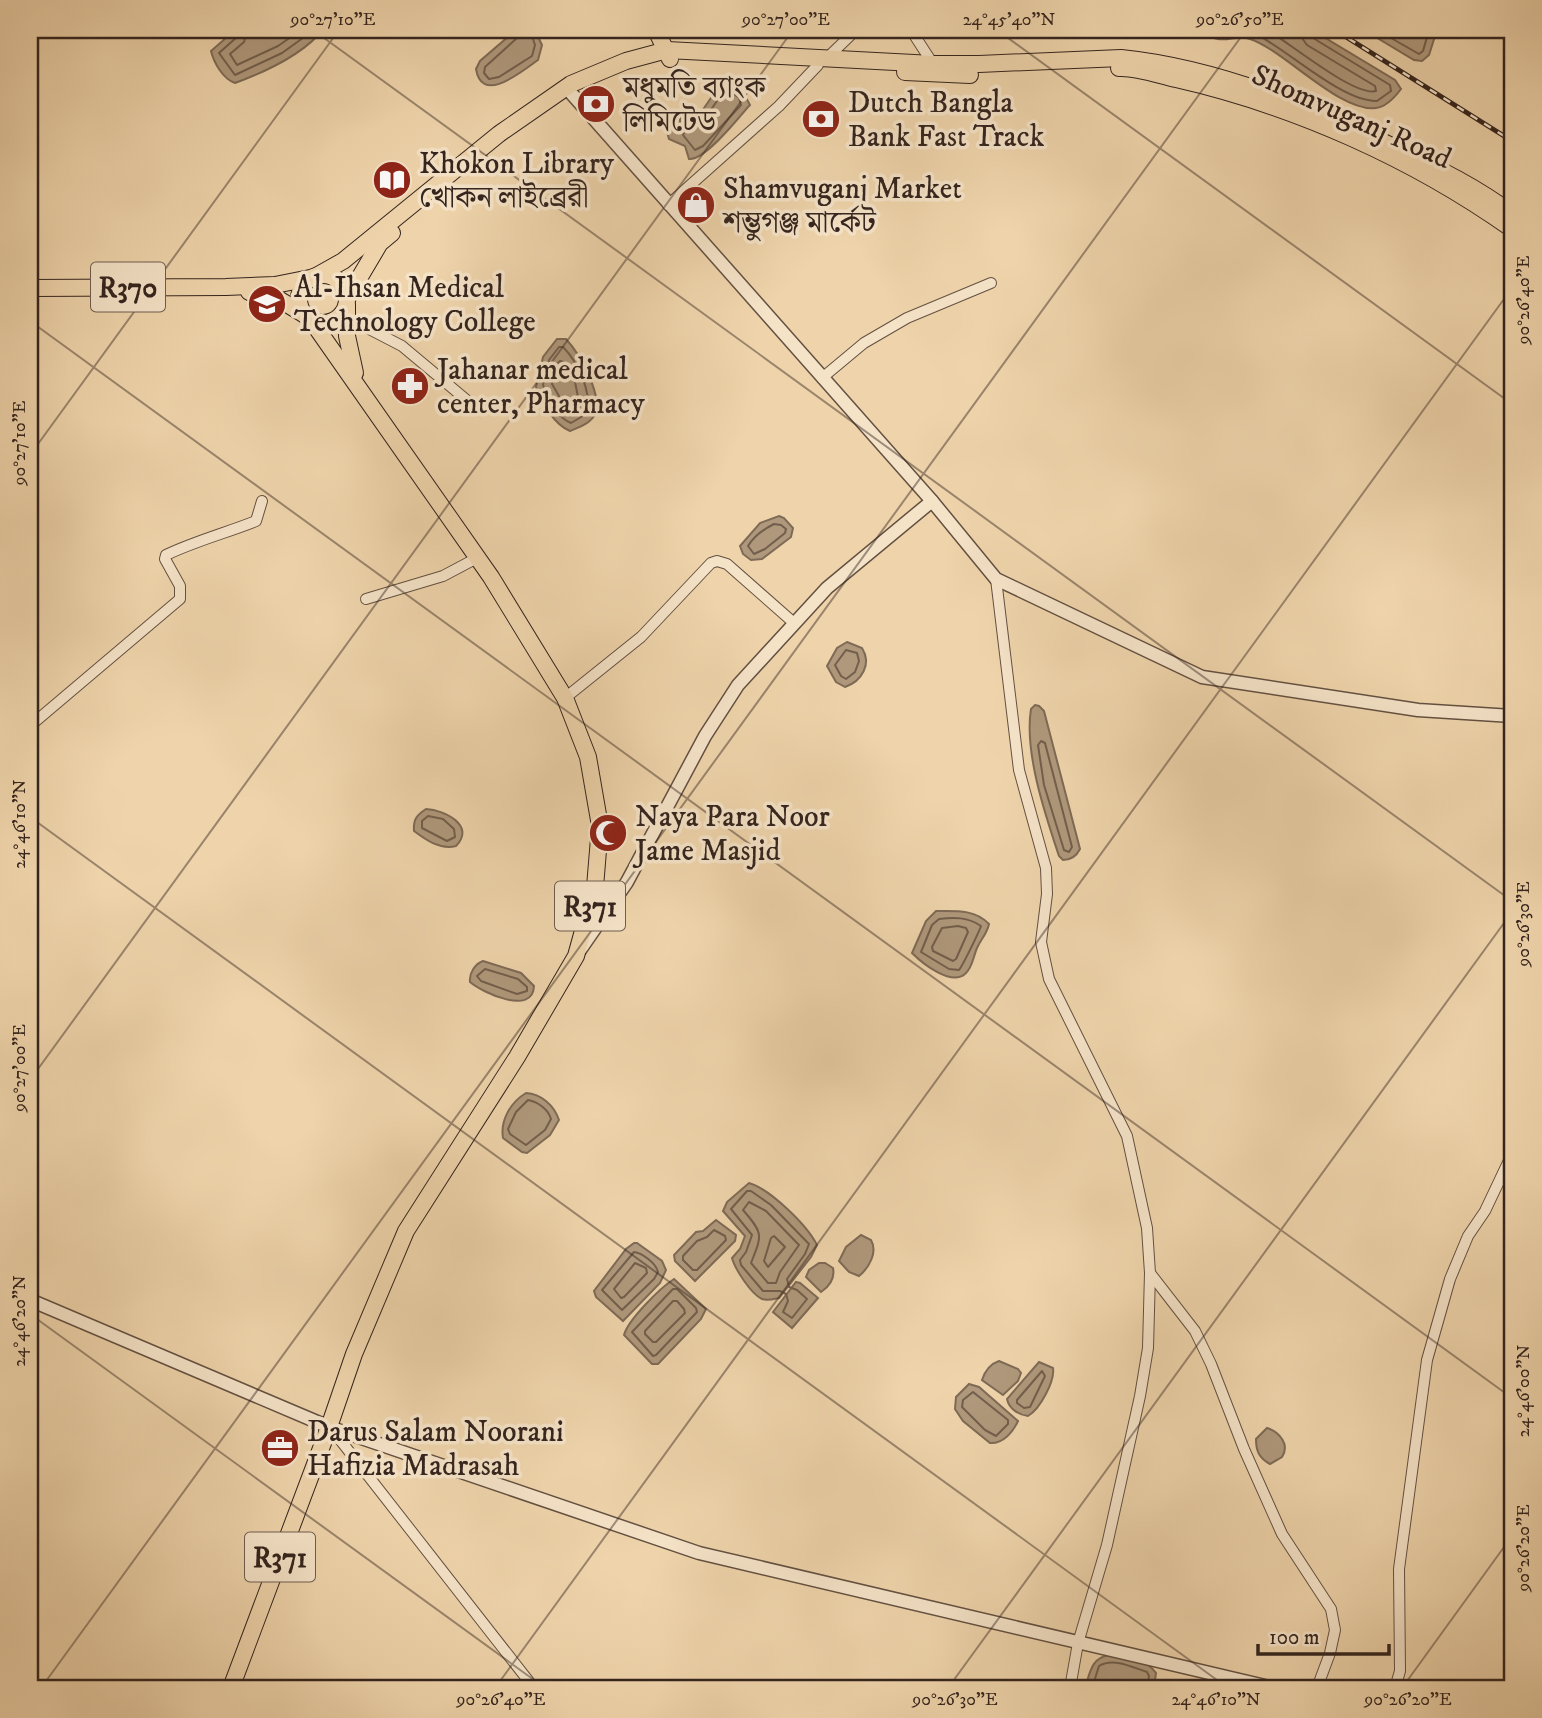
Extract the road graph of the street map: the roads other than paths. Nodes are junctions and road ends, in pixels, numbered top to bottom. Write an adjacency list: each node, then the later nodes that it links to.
1 (656, 30): 4 (main road)
2 (856, 30): 5 (street)
3 (911, 30): 6 (street)
4 (669, 55): 5 (main road, Shomvuganj Road / R370); 7 (main road, Shomvuganj Road / R370); 11 (main road, Shomvuganj Road / R370)
5 (822, 62): 6 (main road, Shomvuganj Road / R370); 8 (street); 10 (main road, Shomvuganj Road / R370)
6 (933, 64): 9 (main road, Shomvuganj Road / R370)
7 (571, 93): 8 (street); 15 (main road, Shomvuganj Road / R370)
8 (668, 205): 17 (street)
9 (1512, 214)
10 (1512, 229)
11 (314, 276): 13 (main road, R370); 15 (main road); 16 (main road)
12 (991, 283): 17 (street)
13 (226, 287): 14 (main road, R370); 16 (main road, R371)
14 (30, 288)
15 (347, 306): 16 (main road); 18 (main road, R371); 19 (street)
16 (308, 318): 18 (main road, R371)
17 (822, 378): 21 (street)
18 (360, 388): 22 (main road, R371)
19 (469, 402)
20 (262, 500): 28 (street)
21 (932, 501): 23 (street); 25 (street)
22 (477, 558): 24 (street); 26 (main road, R371)
23 (996, 579): 27 (street); 31 (street)
24 (366, 599)
25 (794, 623): 26 (street); 29 (street)
26 (565, 698): 29 (main road, R371)
27 (1512, 716)
28 (30, 726)
29 (576, 956): 33 (main road, R371)
30 (1512, 1154): 40 (street)
31 (1150, 1273): 34 (street); 39 (street)
32 (30, 1300): 33 (street)
33 (329, 1427): 34 (street); 35 (main road, R371); 36 (street)
34 (1078, 1643): 37 (street); 38 (street)
35 (231, 1688)
36 (534, 1688)
37 (1070, 1688)
38 (1273, 1688)
39 (1317, 1688)
40 (1395, 1688)

